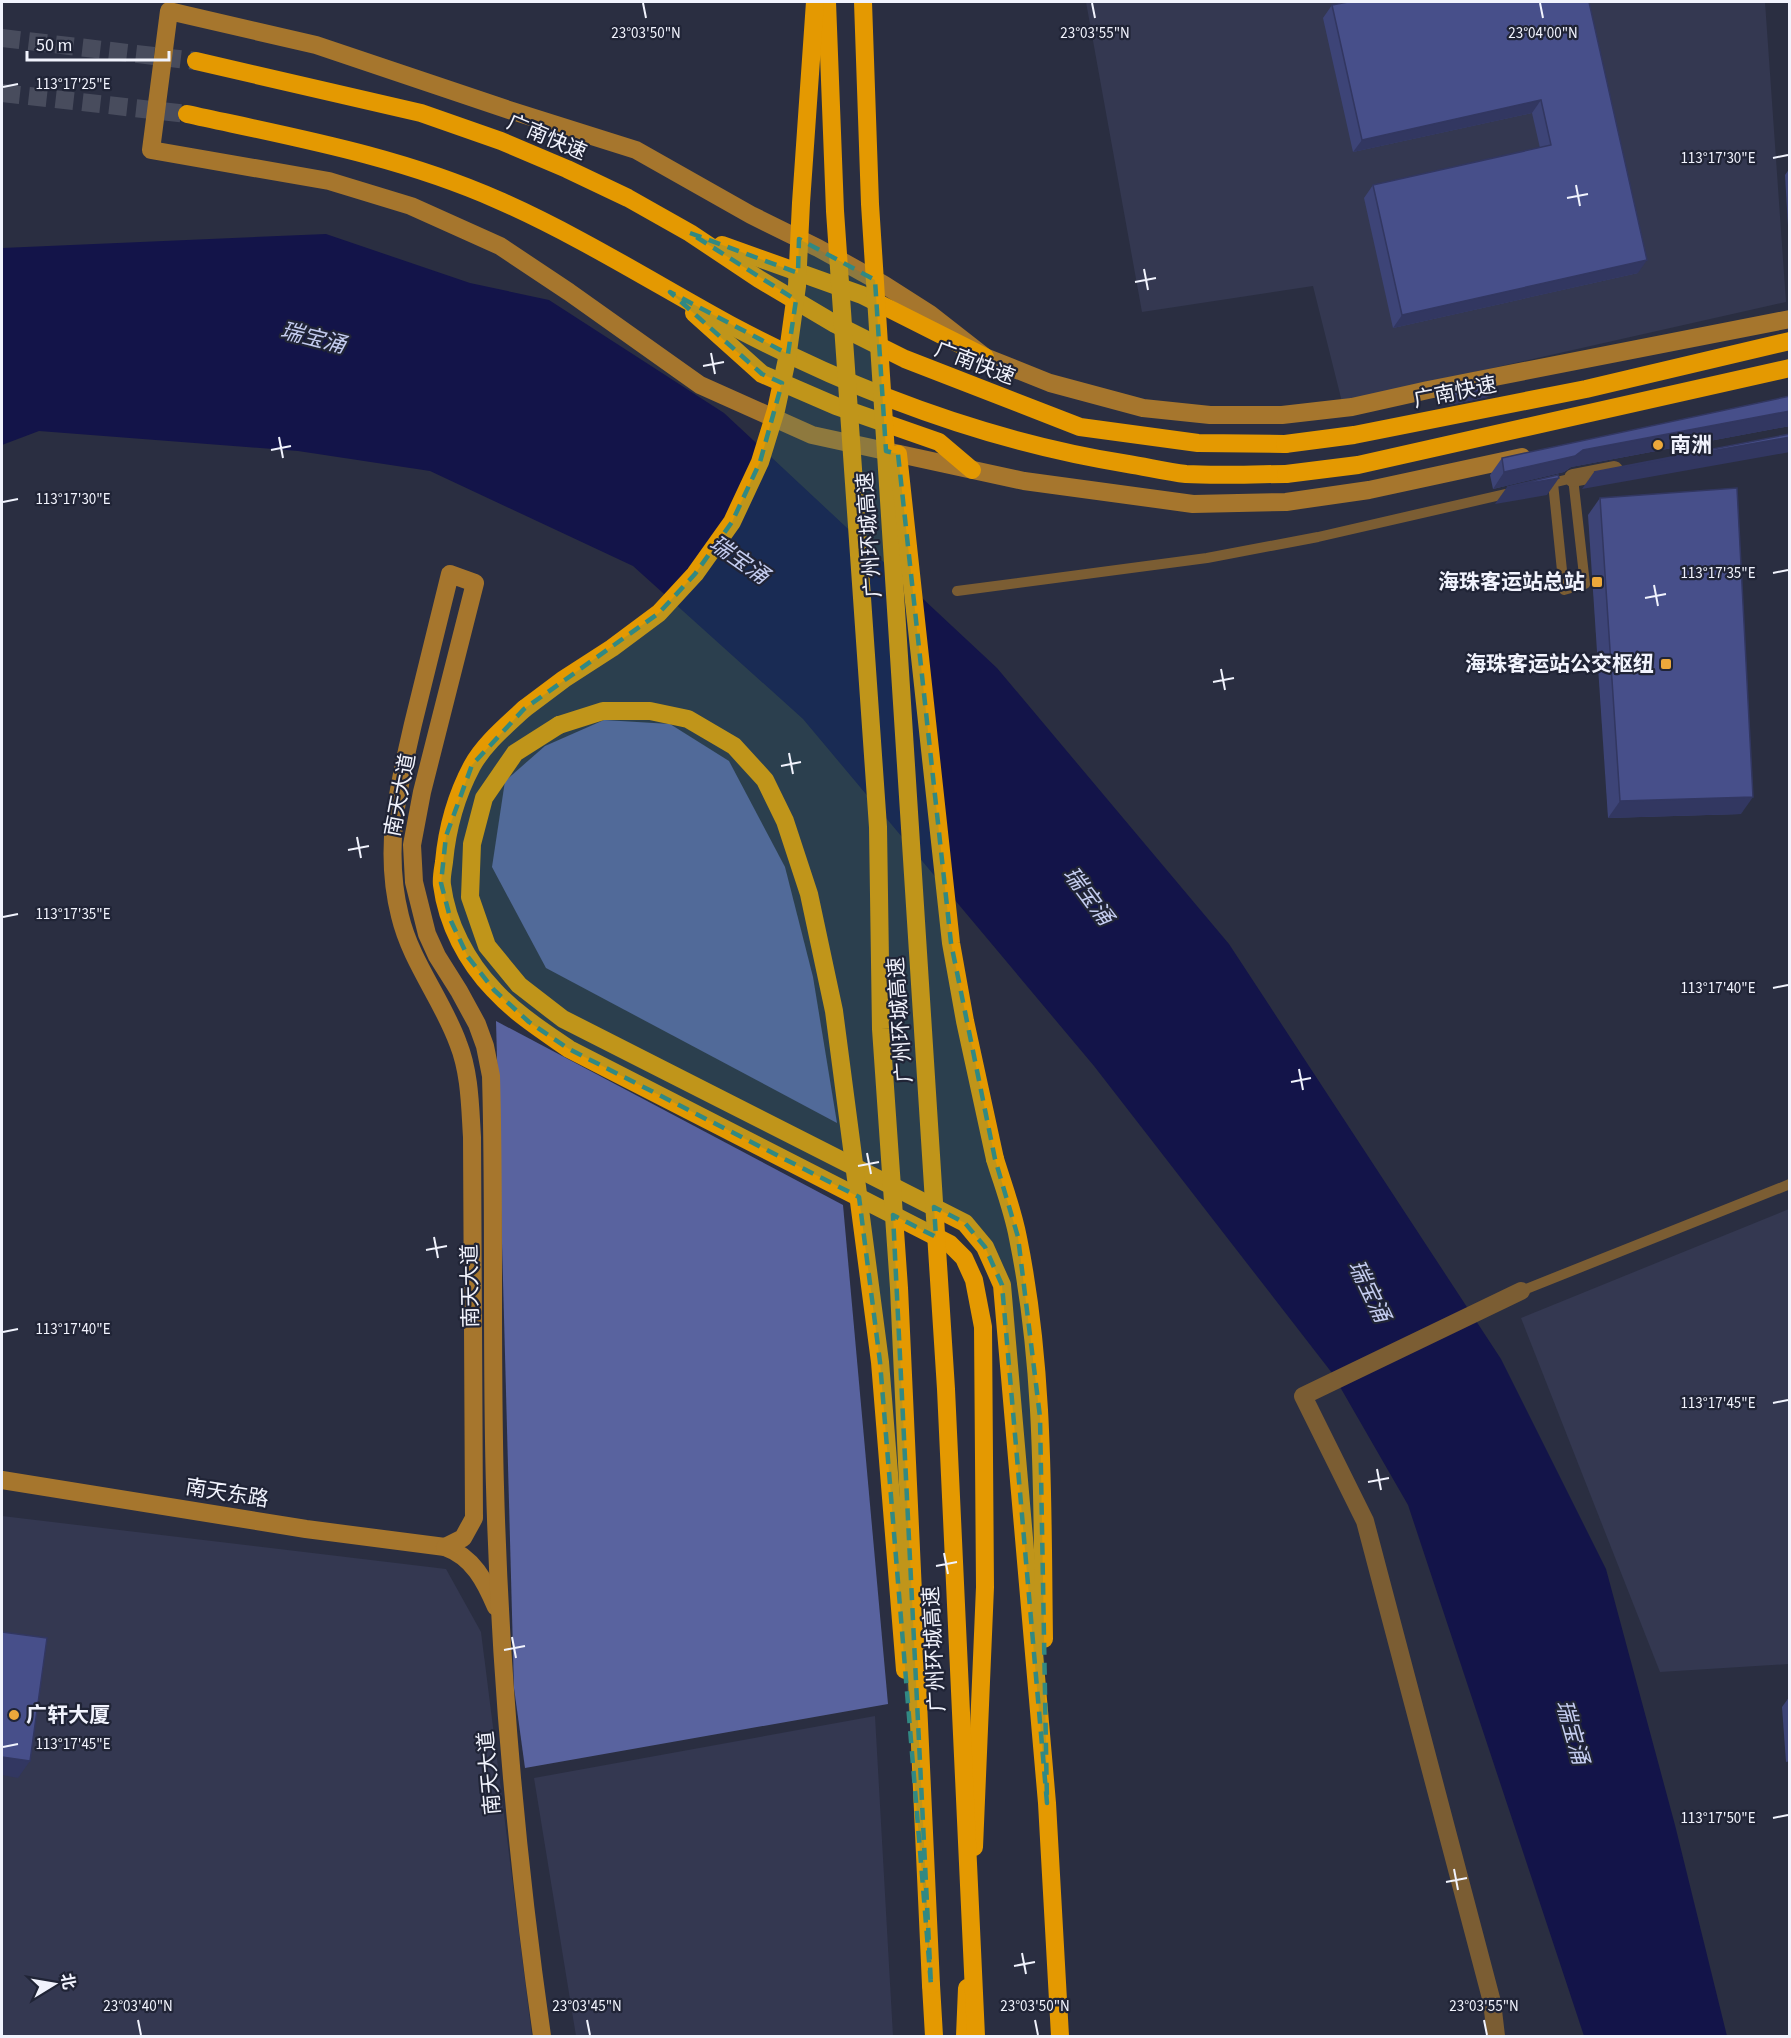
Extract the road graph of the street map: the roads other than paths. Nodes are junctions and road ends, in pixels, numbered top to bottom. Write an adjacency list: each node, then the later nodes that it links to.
1 (815, 2): 28 (highway, bridge)
2 (827, 2): 25 (highway, 广州环城高速, bridge)
3 (863, 2): 6 (highway, 广州环城高速, bridge)
4 (196, 61): 7 (highway, 广南快速)
5 (187, 114): 8 (highway)
6 (870, 204): 24 (highway, bridge); 29 (highway, 广州环城高速, bridge)
7 (690, 234): 10 (highway, 广南快速, bridge); 11 (highway)
8 (670, 292): 12 (highway, bridge); 15 (highway)
9 (1790, 319): 11 (main road)
10 (1790, 341)
11 (986, 357): 15 (main road)
12 (1790, 368)
13 (1544, 452): 15 (main road)
14 (1628, 467): 16 (street)
15 (972, 470)
16 (1573, 478): 17 (lane); 17 (lane)
17 (1553, 483): 18 (lane)
18 (957, 591)
19 (1790, 1184): 20 (lane)
20 (1521, 1291): 31 (street)
21 (2, 1480): 22 (main road, 南天东路)
22 (445, 1547): 23 (main road); 23 (main road, 南天大道)
23 (501, 1619): 26 (main road, 南天大道)
24 (1047, 1803): 25 (highway, bridge); 30 (highway)
25 (931, 1985): 27 (highway, 广州环城高速)
26 (542, 2037)
27 (934, 2037)
28 (965, 2037)
29 (976, 2037)
30 (1059, 2037)
31 (1496, 2037)

